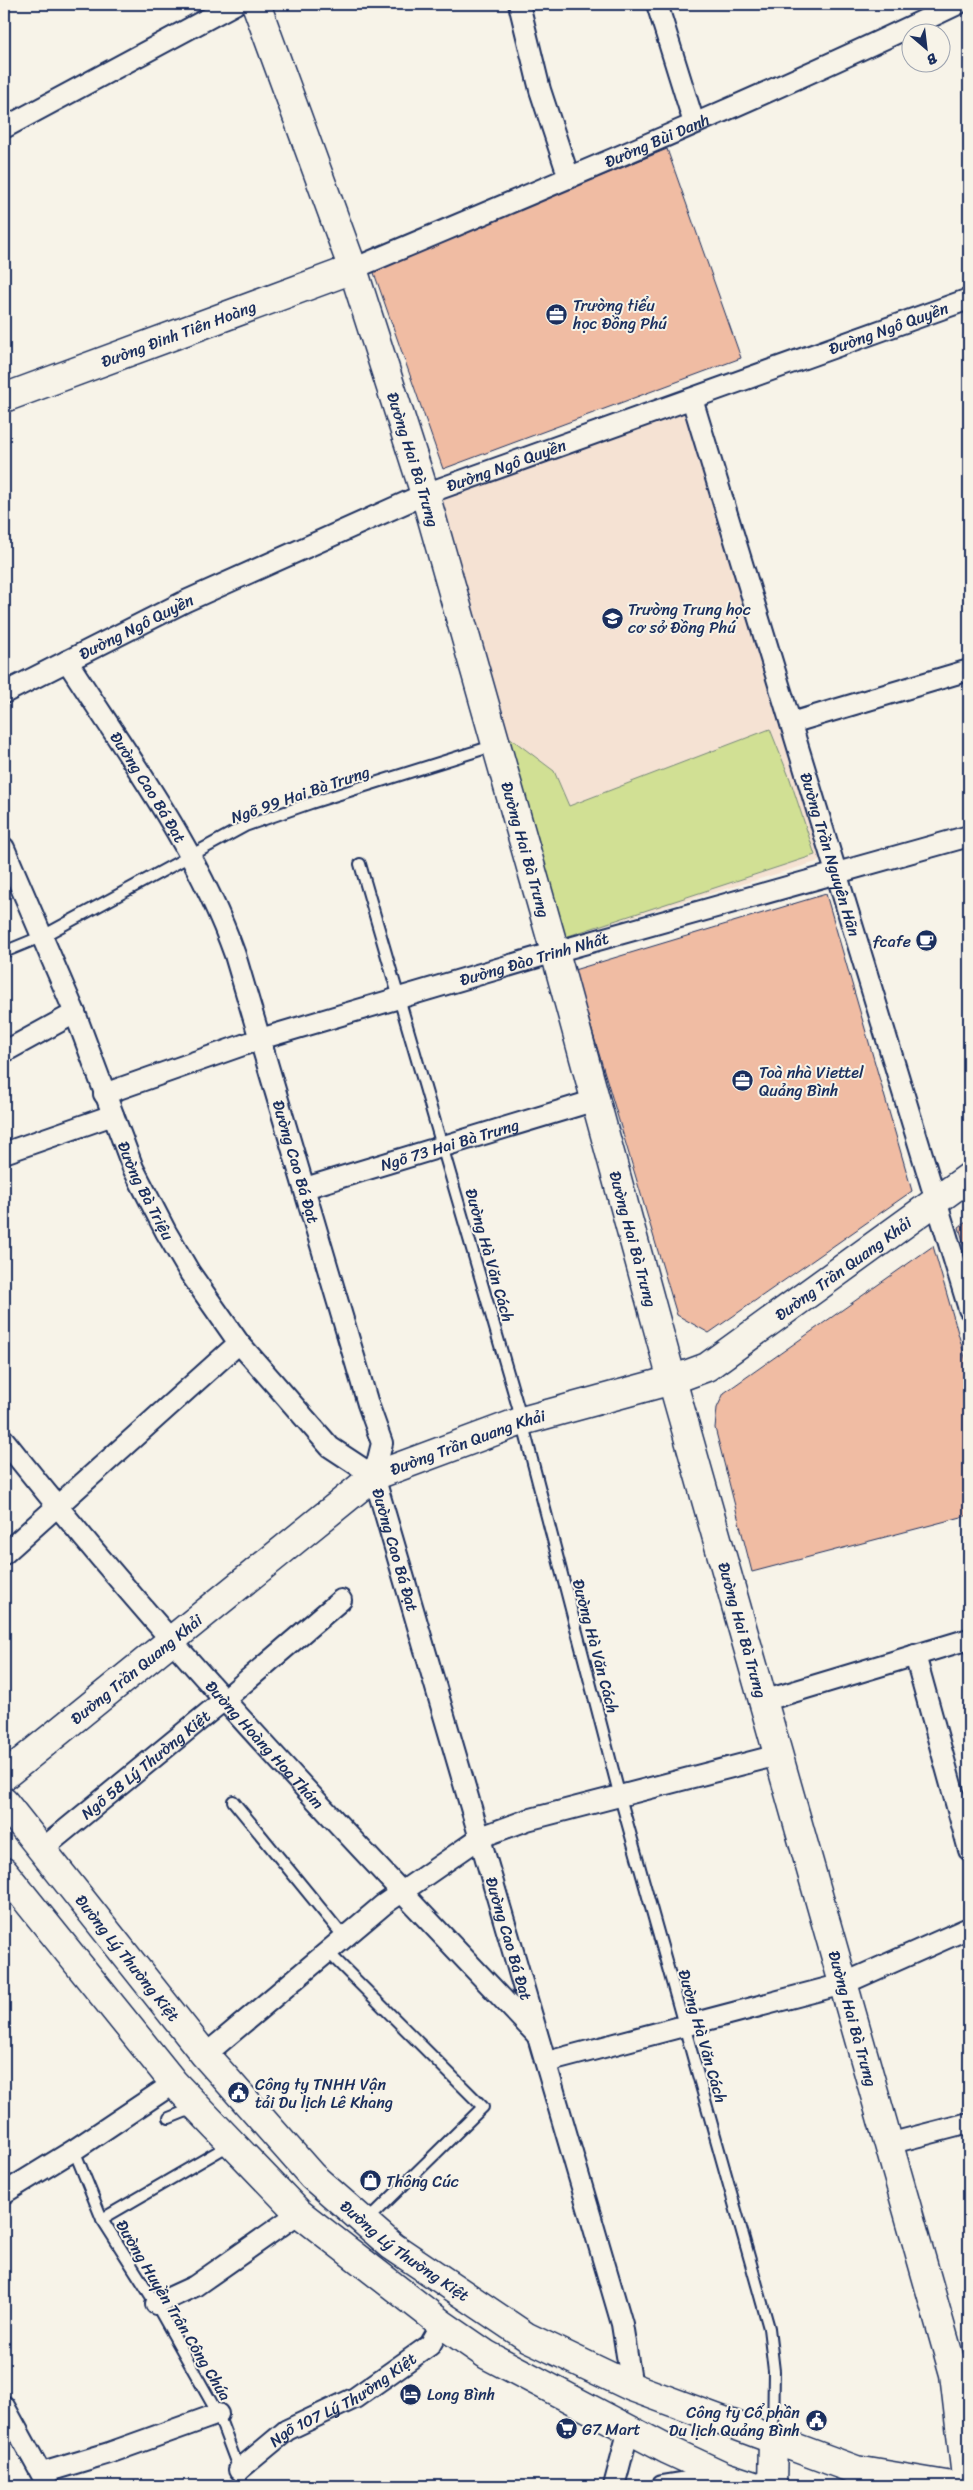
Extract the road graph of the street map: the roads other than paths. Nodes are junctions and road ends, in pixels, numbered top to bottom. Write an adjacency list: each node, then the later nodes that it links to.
1 (235, 4): 7 (street)
2 (256, 4): 9 (main road, Đường Hai Bà Trưng)
3 (519, 4): 8 (street)
4 (657, 4): 6 (street)
5 (958, 4): 6 (street, Đường Bùi Danh)
6 (694, 123): 8 (street, Đường Bùi Danh)
7 (4, 128)
8 (569, 178): 9 (street, Đường Bùi Danh)
9 (353, 269): 11 (main road, Đường Đinh Tiên Hoàng); 13 (main road, Đường Hai Bà Trưng)
10 (969, 298): 12 (street, Đường Ngô Quyền)
11 (4, 398)
12 (692, 399): 13 (street, Đường Ngô Quyền); 17 (street, Đường Trần Nguyên Hãn)
13 (425, 494): 14 (street, Đường Ngô Quyền); 18 (main road, Đường Hai Bà Trưng)
14 (67, 661): 16 (street, Đường Ngô Quyền); 21 (street, Đường Cao Bá Đạt)
15 (969, 670): 17 (street)
16 (4, 693)
17 (791, 723): 23 (street, Đường Trần Nguyên Hãn)
18 (496, 745): 21 (lane, Ngõ 99 Hai Bà Trưng); 26 (main road, Đường Hai Bà Trưng)
19 (969, 836): 23 (street, Đường Đào Trinh Nhất)
20 (4, 848): 24 (street, Đường Bà Triệu)
21 (192, 856): 24 (lane, Ngõ 99 Hai Bà Trưng); 29 (street, Đường Cao Bá Đạt)
22 (360, 864): 27 (lane, Đường Hà Văn Cách)
23 (837, 873): 26 (street, Đường Đào Trinh Nhất); 38 (street, Đường Trần Nguyên Hãn)
24 (43, 936): 25 (lane, Ngõ 99 Hai Bà Trưng); 28 (street, Đường Bà Triệu)
25 (4, 952)
26 (556, 952): 27 (street, Đường Đào Trinh Nhất); 32 (main road, Đường Hai Bà Trưng)
27 (400, 998): 29 (street, Đường Đào Trinh Nhất); 34 (lane, Đường Hà Văn Cách)
28 (76, 1013): 30 (street); 31 (street, Đường Bà Triệu)
29 (260, 1039): 31 (street, Đường Đào Trinh Nhất); 37 (street, Đường Cao Bá Đạt)
30 (4, 1052)
31 (104, 1094): 33 (street, Đường Bà Triệu)
32 (596, 1100): 34 (street, Ngõ 73 Hai Bà Trưng); 41 (main road, Đường Hai Bà Trưng)
33 (113, 1115): 35 (street); 40 (street, Đường Bà Triệu)
34 (443, 1146): 37 (street, Ngõ 73 Hai Bà Trưng); 42 (lane, Đường Hà Văn Cách)
35 (4, 1153)
36 (969, 1177): 38 (main road, Đường Trần Quang Khải)
37 (305, 1188): 44 (street, Đường Cao Bá Đạt)
38 (937, 1199): 39 (street, Đường Trần Nguyên Hãn); 41 (main road, Đường Trần Quang Khải)
39 (969, 1309)
40 (239, 1343): 44 (street, Đường Bà Triệu); 45 (street)
41 (672, 1380): 42 (main road, Đường Trần Quang Khải); 52 (main road, Đường Hai Bà Trưng)
42 (522, 1421): 44 (main road, Đường Trần Quang Khải); 55 (lane, Đường Hà Văn Cách)
43 (4, 1440): 45 (street, Đường Hoàng Hoa Thám)
44 (374, 1476): 49 (main road, Đường Trần Quang Khải); 58 (street, Đường Cao Bá Đạt)
45 (56, 1506): 46 (street); 49 (street, Đường Hoàng Hoa Thám)
46 (4, 1554)
47 (341, 1600): 51 (street, Ngõ 58 Lý Thường Kiệt)
48 (969, 1639): 50 (street)
49 (171, 1641): 51 (street, Đường Hoàng Hoa Thám); 54 (main road, Đường Trần Quang Khải)
50 (915, 1655): 52 (street); 60 (street)
51 (224, 1699): 59 (street, Ngõ 58 Lý Thường Kiệt); 62 (street, Đường Hoàng Hoa Thám)
52 (763, 1701): 53 (main road, Đường Hai Bà Trưng)
53 (778, 1755): 55 (street); 66 (main road, Đường Hai Bà Trưng)
54 (4, 1776)
55 (620, 1797): 58 (street); 67 (lane, Đường Hà Văn Cách)
56 (233, 1801): 64 (lane)
57 (4, 1802): 59 (main road, Đường Lý Thường Kiệt)
58 (481, 1837): 62 (street); 68 (street, Đường Cao Bá Đạt)
59 (41, 1850): 69 (main road, Đường Lý Thường Kiệt)
60 (969, 1850)
61 (4, 1872): 71 (main road)
62 (401, 1892): 64 (street); 68 (street, Đường Hoàng Hoa Thám)
63 (969, 1928): 66 (street)
64 (344, 1937): 65 (street)
65 (328, 1951): 69 (street); 81 (lane)
66 (843, 1984): 67 (street); 76 (main road, Đường Hai Bà Trưng)
67 (684, 2025): 70 (street); 89 (lane, Đường Hà Văn Cách)
68 (540, 2039): 70 (street, Đường Cao Bá Đạt)
69 (205, 2055): 81 (main road, Đường Lý Thường Kiệt)
70 (546, 2062): 85 (street, Đường Cao Bá Đạt)
71 (174, 2084): 72 (main road); 77 (street)
72 (197, 2107): 73 (lane); 75 (main road)
73 (169, 2118)
74 (969, 2124): 76 (street)
75 (232, 2143): 79 (main road); 80 (lane)
76 (888, 2144): 84 (main road, Đường Hai Bà Trưng)
77 (74, 2150): 78 (street); 80 (lane, Đường Huyền Trân Công Chúa)
78 (4, 2193)
79 (299, 2213): 82 (street); 83 (main road)
80 (102, 2219): 82 (lane, Đường Huyền Trân Công Chúa)
81 (365, 2223): 85 (main road, Đường Lý Thường Kiệt)
82 (156, 2304): 87 (lane, Đường Huyền Trân Công Chúa)
83 (442, 2324): 88 (main road); 91 (street, Ngõ 107 Lý Thường Kiệt)
84 (961, 2374): 98 (main road, Đường Hai Bà Trưng)
85 (632, 2387): 89 (main road, Đường Lý Thường Kiệt)
86 (4, 2406): 92 (street)
87 (218, 2414): 91 (lane, Đường Huyền Trân Công Chúa); 92 (street)
88 (629, 2429): 90 (main road); 93 (street)
89 (773, 2440): 96 (main road); 97 (main road, Đường Lý Thường Kiệt)
90 (724, 2476): 94 (street); 95 (main road)
91 (240, 2478)
92 (45, 2479)
93 (614, 2486)
94 (662, 2486)
95 (754, 2486)
96 (772, 2486)
97 (952, 2486)
98 (967, 2486)

